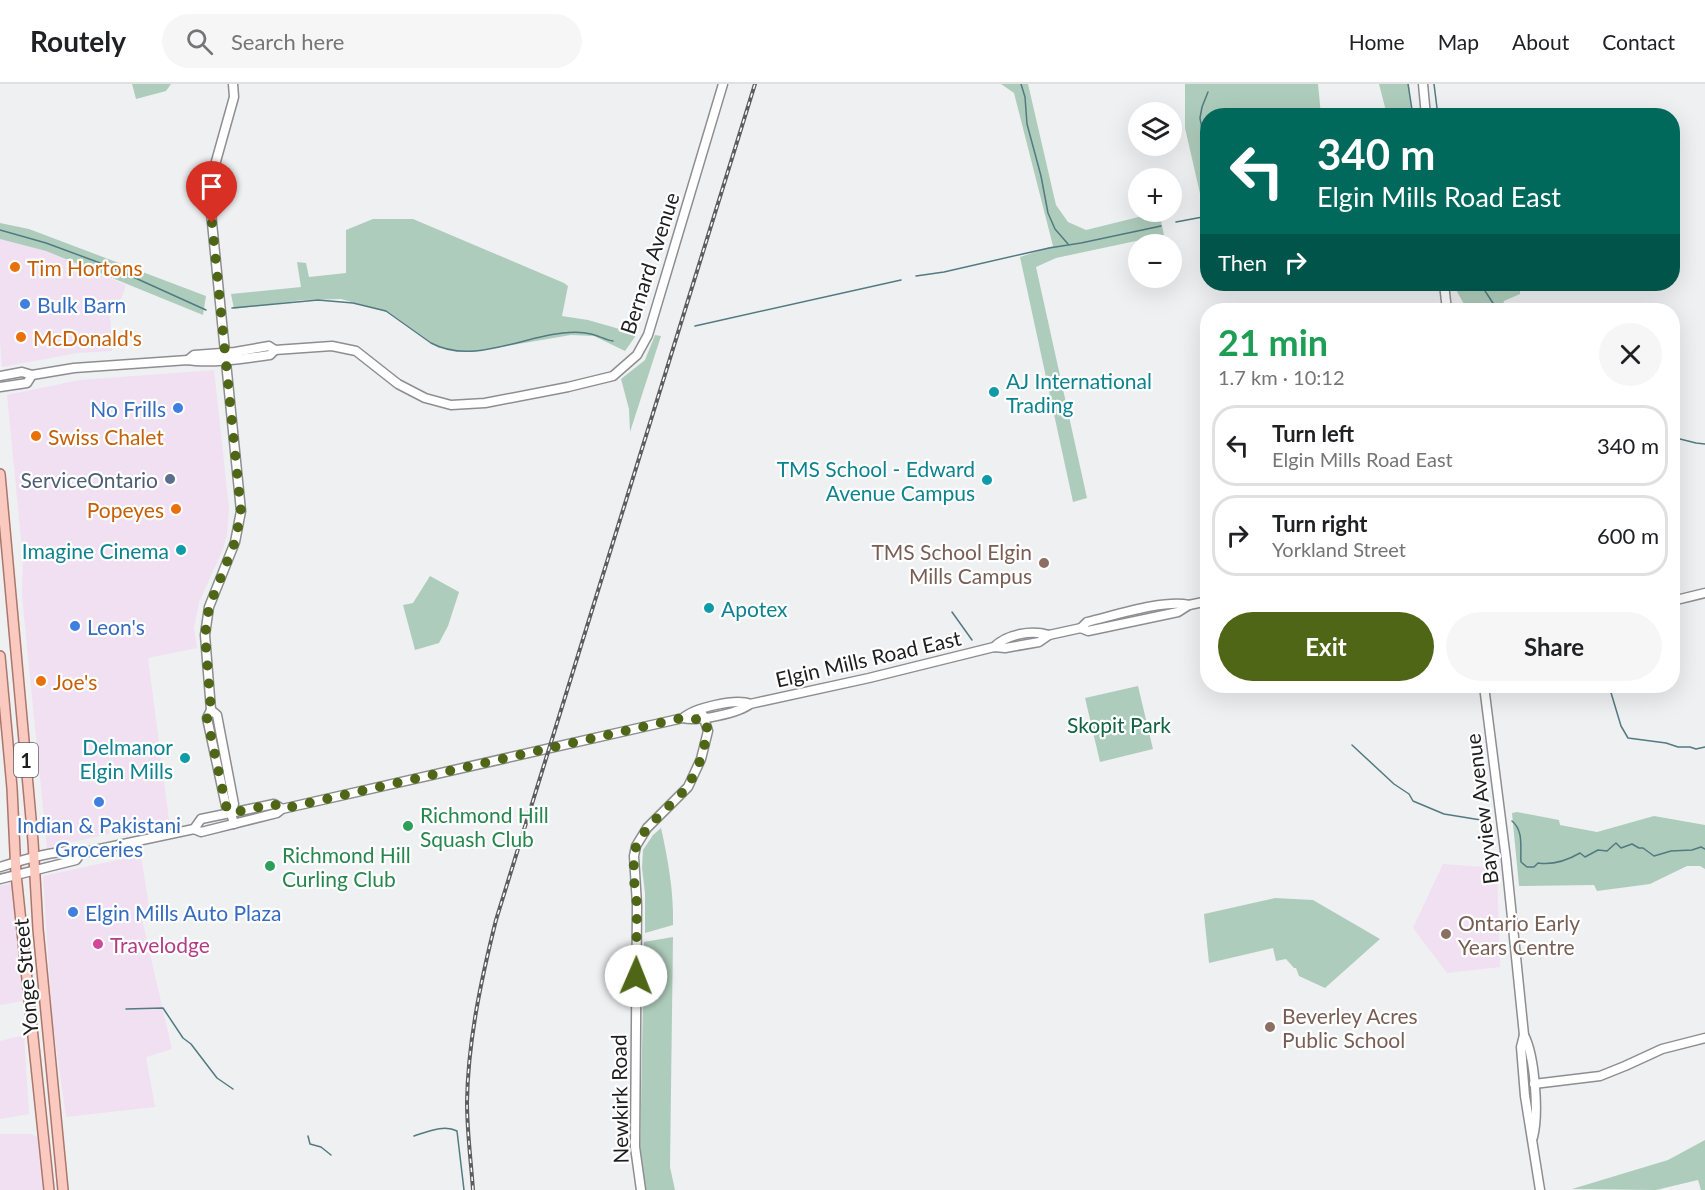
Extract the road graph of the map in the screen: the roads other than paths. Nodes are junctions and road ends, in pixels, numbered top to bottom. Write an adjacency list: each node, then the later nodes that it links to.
1 (233, 84): 5 (street)
2 (723, 84): 5 (street, Bernard Avenue)
3 (1423, 84): 4 (street)
4 (1425, 108)
5 (225, 355): 6 (street, Bernard Avenue); 17 (street)
6 (32, 375): 7 (street, Bernard Avenue); 8 (street, Bernard Avenue)
7 (0, 376)
8 (0, 387)
9 (0, 474): 21 (main road, Yonge Street / 1)
10 (1705, 594): 11 (street)
11 (1680, 599)
12 (1200, 603): 15 (street, Elgin Mills Road East)
13 (0, 656): 22 (main road, Yonge Street / 1)
14 (1485, 693): 27 (street, Bayview Avenue)
15 (703, 714): 16 (street, Elgin Mills Road East); 33 (street, Newkirk Road)
16 (282, 809): 17 (street, Elgin Mills Road East); 18 (street, Elgin Mills Road East)
17 (231, 813): 18 (street); 19 (street, Elgin Mills Road East)
18 (234, 824): 19 (street, Elgin Mills Road East)
19 (194, 829): 20 (street, Elgin Mills Road East)
20 (81, 853): 21 (street, Elgin Mills Road East); 24 (street, Elgin Mills Road East)
21 (33, 859): 22 (street, Elgin Mills Road East); 24 (main road, Yonge Street / 1)
22 (16, 862): 23 (street, Elgin Mills Road East); 25 (main road, Yonge Street)
23 (0, 867)
24 (33, 871): 25 (street, Elgin Mills Road East); 32 (main road, Yonge Street)
25 (16, 874): 26 (street, Elgin Mills Road East); 31 (main road, Yonge Street)
26 (0, 879)
27 (1524, 1035): 29 (street, Bayview Avenue); 30 (street, Bayview Avenue)
28 (1705, 1038): 29 (street)
29 (1534, 1084): 30 (street, Bayview Avenue)
30 (1533, 1140): 34 (street, Bayview Avenue)
31 (50, 1190)
32 (63, 1190)
33 (640, 1190)
34 (1539, 1190)

